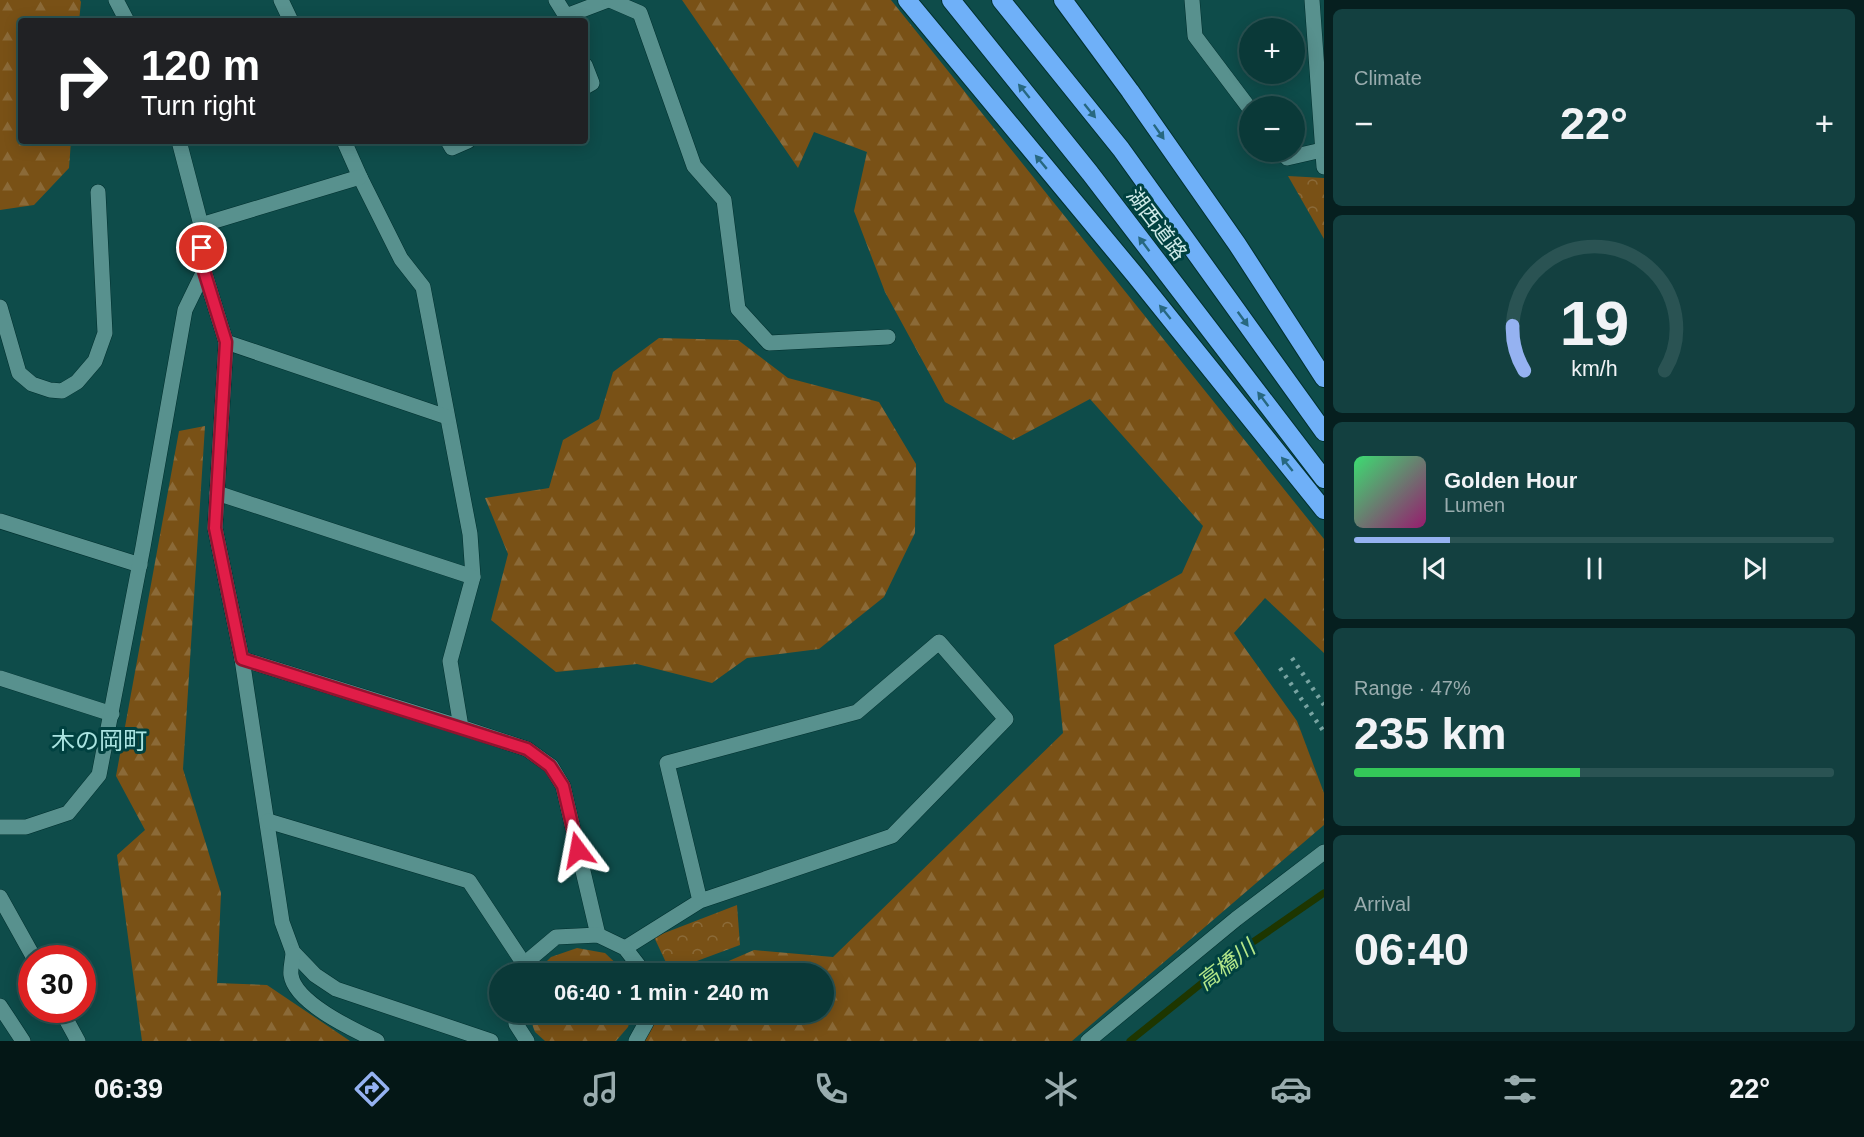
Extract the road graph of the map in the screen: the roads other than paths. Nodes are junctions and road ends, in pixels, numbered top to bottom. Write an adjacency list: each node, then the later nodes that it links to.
1 (116, 0): 11 (street)
2 (281, 0): 12 (street)
3 (556, 0): 13 (street)
4 (609, 0): 13 (street); 27 (street)
5 (907, 0): 34 (highway, one-way to 5)
6 (951, 0): 32 (highway, 湖西道路, one-way to 6)
7 (1001, 0): 31 (highway, 湖西道路, one-way to 31)
8 (1063, 0): 29 (highway, one-way to 29)
9 (1192, 0): 16 (street)
10 (1312, 0): 19 (street)
11 (125, 18)
12 (290, 18)
13 (567, 18)
14 (588, 73): 15 (street)
15 (588, 85)
16 (1240, 96)
17 (180, 144): 24 (street)
18 (345, 144): 22 (street)
19 (1323, 150): 20 (street); 21 (street)
20 (1305, 154)
21 (1324, 167)
22 (360, 177): 24 (street); 30 (street)
23 (98, 192): 26 (street)
24 (201, 225): 25 (street)
25 (204, 271): 28 (street); 36 (street)
26 (0, 307)
27 (888, 337)
28 (226, 342): 30 (street); 33 (street)
29 (1324, 378)
30 (447, 417): 37 (street)
31 (1324, 432)
32 (1324, 479)
33 (217, 493): 37 (street); 38 (street)
34 (1324, 510)
35 (0, 521): 36 (street)
36 (140, 565): 40 (street)
37 (474, 577): 41 (street)
38 (242, 659): 41 (street); 42 (street)
39 (0, 678): 40 (street)
40 (111, 714): 43 (street)
41 (461, 727): 47 (street)
42 (267, 821): 50 (street); 51 (street)
43 (0, 827)
44 (1324, 852): 64 (street)
45 (0, 897): 48 (street)
46 (700, 901): 46 (street); 49 (street)
47 (598, 934): 49 (street); 52 (street)
48 (27, 945)
49 (625, 948): 53 (street)
50 (293, 952): 60 (street); 61 (street)
51 (518, 963)
52 (529, 963)
53 (637, 963)
54 (0, 1006): 58 (street)
55 (68, 1023): 59 (street)
56 (516, 1023): 62 (street)
57 (646, 1023): 63 (street)
58 (23, 1041)
59 (78, 1041)
60 (377, 1041)
61 (491, 1041)
62 (527, 1041)
63 (636, 1041)
64 (1088, 1041)

